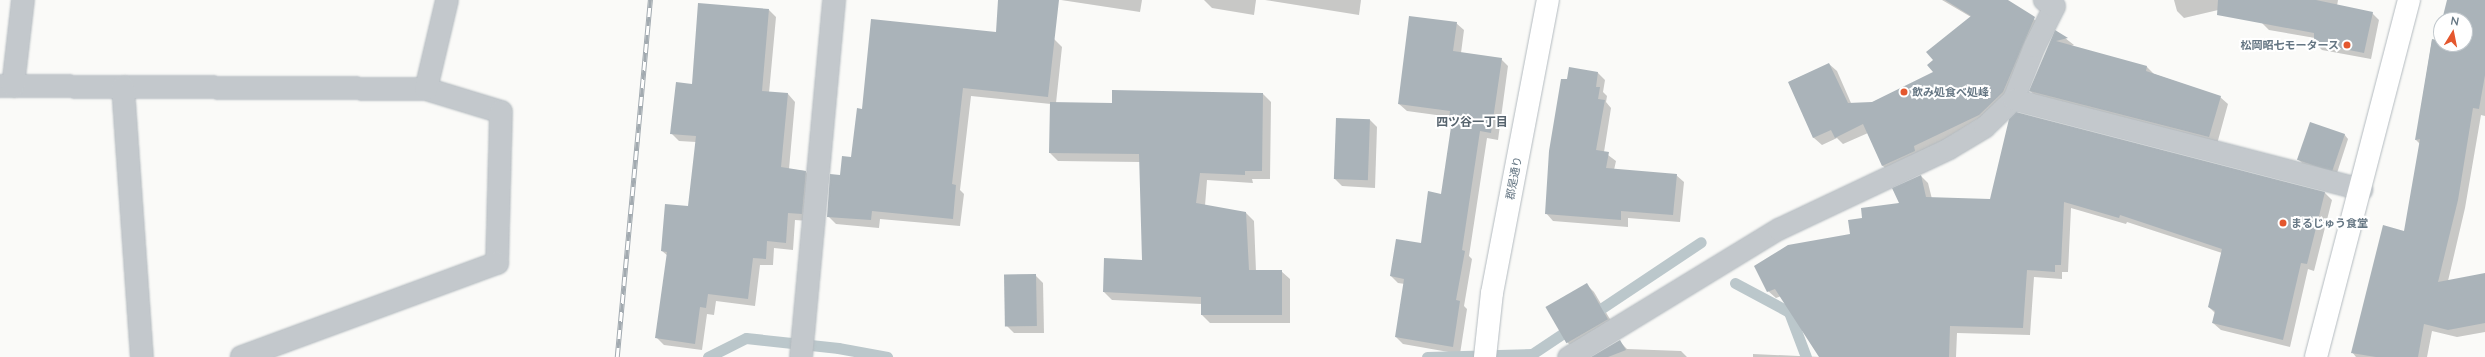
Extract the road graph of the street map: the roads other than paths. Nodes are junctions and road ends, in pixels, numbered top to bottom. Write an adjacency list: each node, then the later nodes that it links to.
1 (23, 0): 7 (street)
2 (447, 0): 9 (street)
3 (834, 0): 14 (street)
4 (1548, 0): 15 (street, 郡是通り)
5 (2044, 0): 10 (lane)
6 (2409, 0): 11 (street)
7 (7, 86): 8 (street)
8 (123, 87): 9 (street); 12 (street)
9 (426, 89): 13 (street)
10 (2013, 99): 11 (lane); 16 (lane)
11 (2362, 189): 17 (street)
12 (142, 357)
13 (242, 357)
14 (801, 357)
15 (1485, 357)
16 (1568, 357)
17 (2316, 357)

